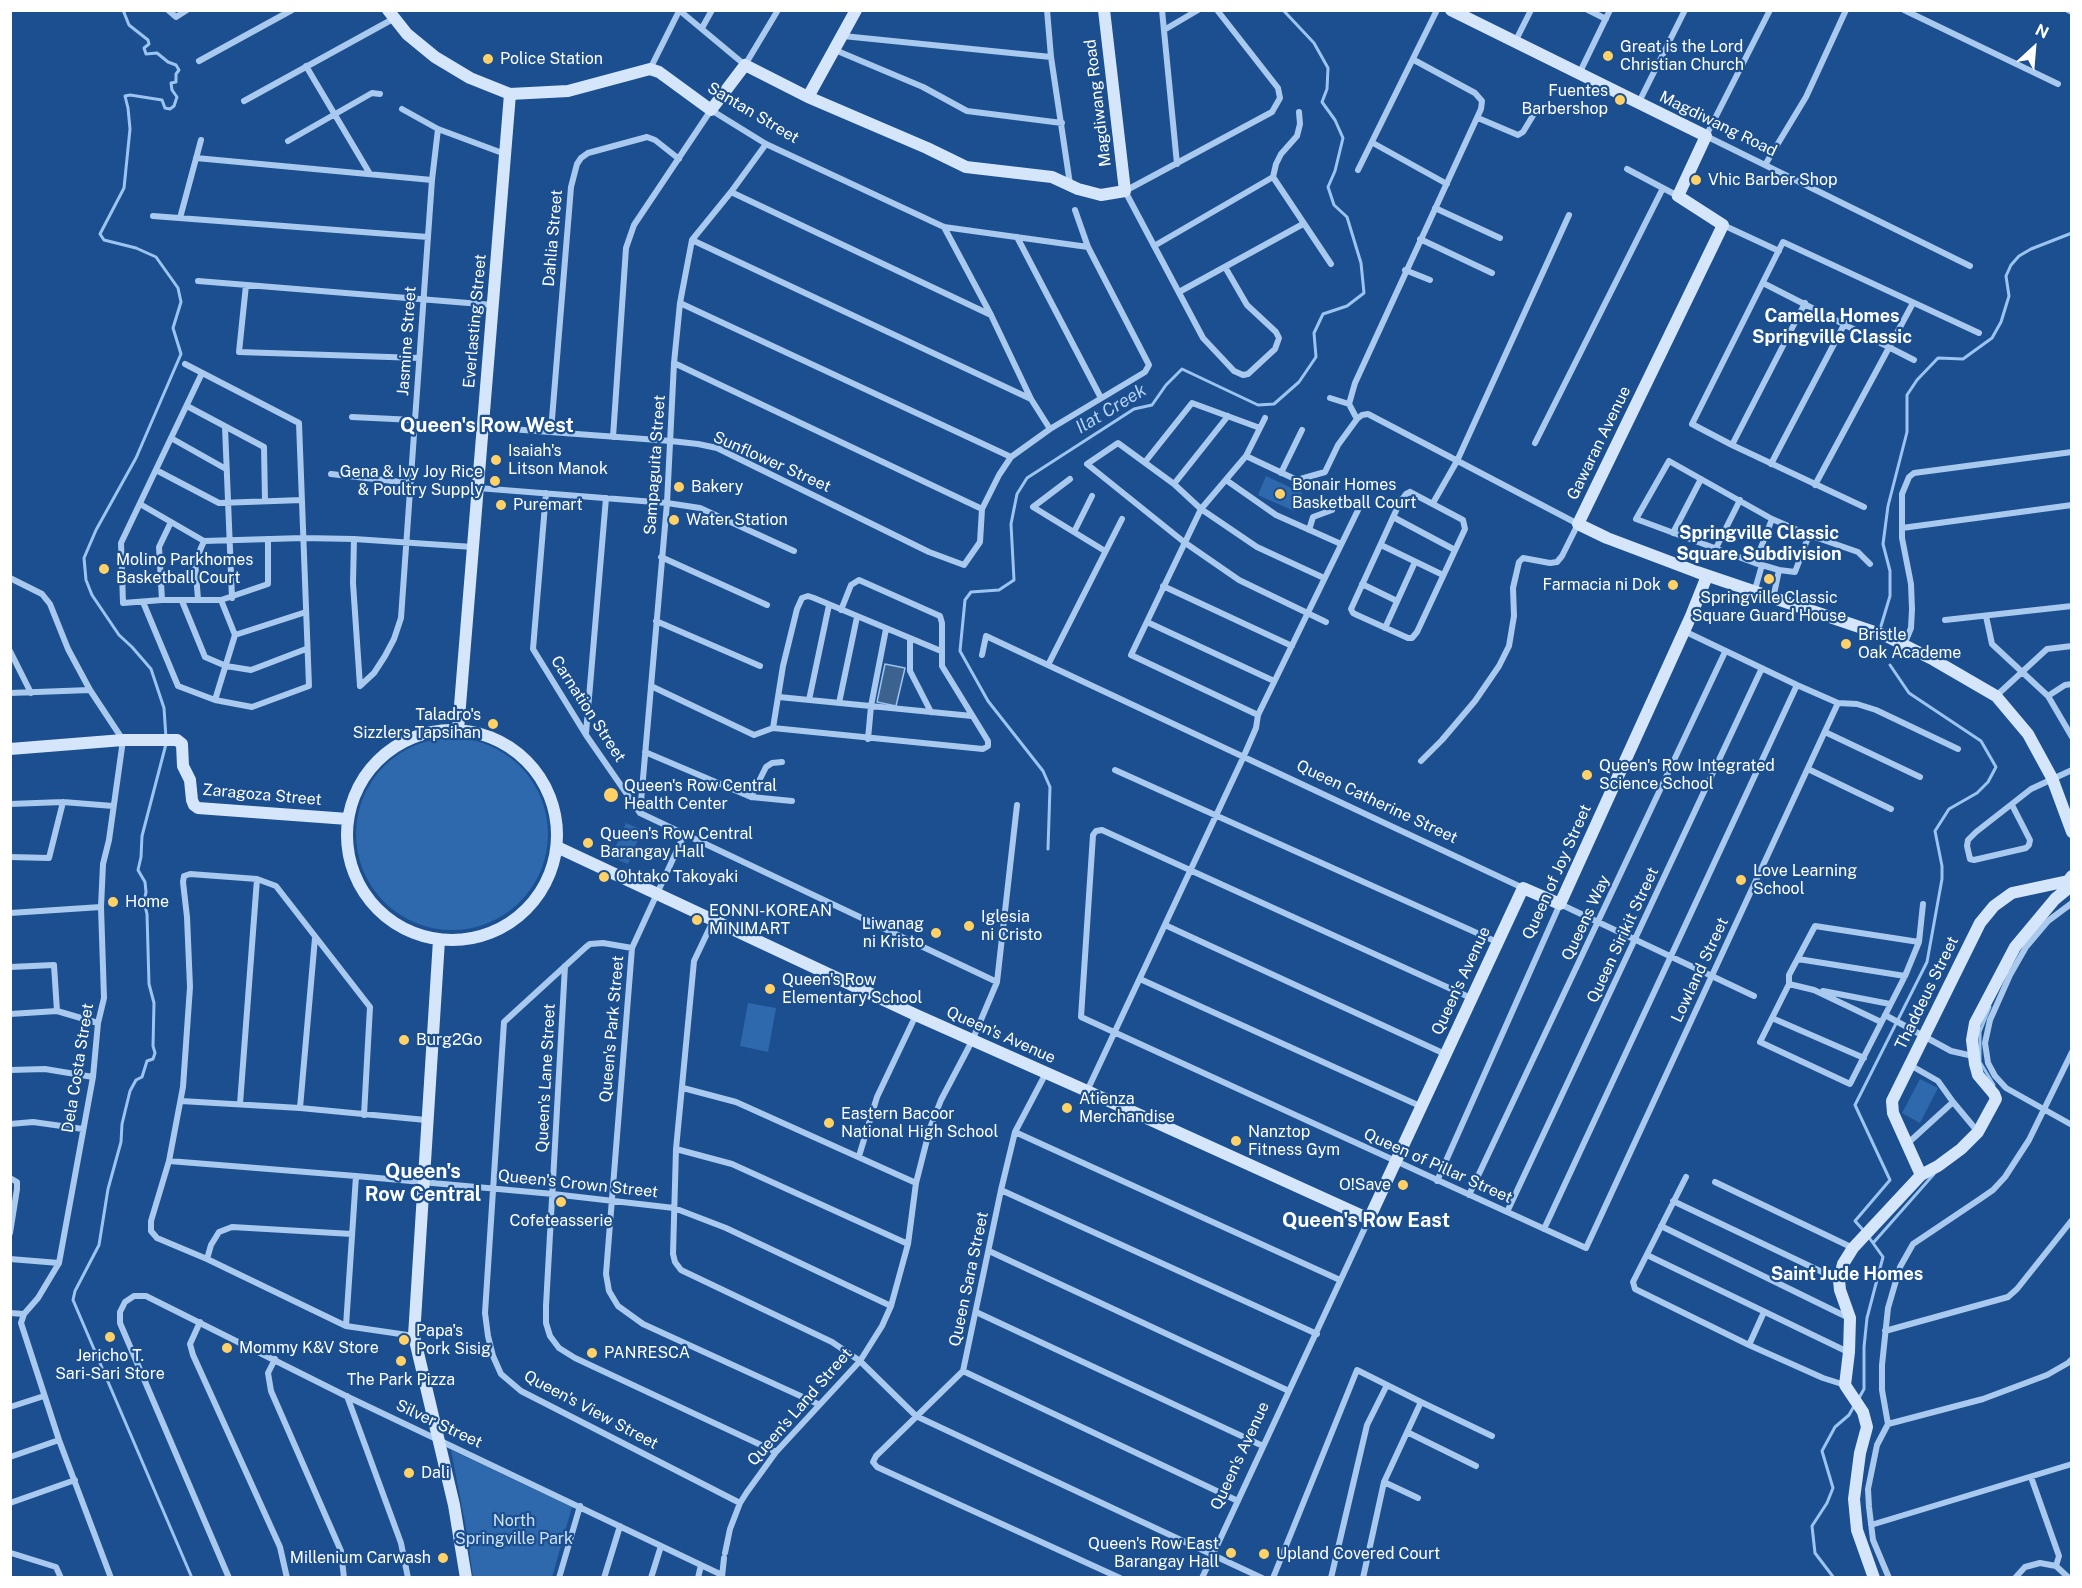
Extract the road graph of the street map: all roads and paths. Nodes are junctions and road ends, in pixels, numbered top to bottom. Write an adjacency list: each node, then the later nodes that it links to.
1 (168, 10): 2 (street)
2 (187, 10)
3 (292, 10): 31 (street)
4 (712, 10): 24 (street)
5 (778, 10): 32 (street)
6 (855, 10): 26 (street)
7 (1047, 10): 29 (street)
8 (1104, 10): 68 (street, Magdiwang Road)
9 (1162, 10): 25 (street)
10 (1198, 10): 25 (street)
11 (1217, 10): 58 (street)
12 (1437, 10): 30 (street)
13 (1451, 10): 27 (street, Magdiwang Road)
14 (1531, 10): 27 (street)
15 (1588, 10): 23 (street)
16 (1610, 10): 23 (street)
17 (1685, 10): 41 (street)
18 (1770, 10): 50 (street)
19 (1846, 10): 59 (street)
20 (1904, 10): 36 (street)
21 (679, 11): 24 (street); 34 (street)
22 (390, 15): 33 (street); 38 (street)
23 (1606, 20): 35 (street)
24 (702, 28): 32 (street)
25 (1164, 30): 58 (street)
26 (843, 36): 28 (street); 29 (street)
27 (1514, 42): 35 (street, Magdiwang Road)
28 (835, 50): 39 (street); 48 (street)
29 (1051, 57): 48 (street)
30 (1414, 60): 47 (street); 53 (street)
31 (199, 61)
32 (745, 65): 39 (street); 44 (street)
33 (306, 66): 40 (street); 46 (street)
34 (650, 69): 38 (street); 44 (street, Santan Street)
35 (1579, 74): 41 (street, Magdiwang Road)
36 (2058, 84)
37 (380, 93): 46 (street)
38 (510, 94): 55 (street, Everlasting Street)
39 (808, 97): 65 (street)
40 (244, 101)
41 (1638, 104): 50 (street, Magdiwang Road)
42 (402, 109): 49 (street)
43 (1537, 109): 47 (street)
44 (711, 110): 54 (street, Santan Street); 57 (street)
45 (1299, 112): 63 (street)
46 (335, 115): 52 (street); 62 (street)
47 (1478, 118): 66 (street)
48 (1062, 123): 65 (street)
49 (438, 129): 55 (street); 64 (street, Jasmine Street)
50 (1706, 136): 59 (street, Magdiwang Road); 70 (street)
51 (201, 140): 56 (street)
52 (288, 141)
53 (1373, 143): 61 (street); 66 (street)
54 (766, 144): 69 (street, Sampaguita Street); 78 (street, Santan Street)
55 (505, 153): 101 (street, Everlasting Street)
56 (196, 158): 62 (street); 75 (street)
57 (679, 159): 126 (street, Dahlia Street); 127 (street)
58 (1177, 164): 68 (street)
59 (1765, 165): 88 (street, Magdiwang Road)
60 (1627, 169): 67 (street)
61 (1358, 170)
62 (370, 174): 64 (street)
63 (1274, 177): 76 (street); 84 (street)
64 (432, 180): 79 (street, Jasmine Street)
65 (1070, 184): 68 (street)
66 (1447, 184): 71 (street)
67 (1663, 188): 70 (street); 130 (street)
68 (1125, 191): 84 (street)
69 (731, 192): 83 (street, Sampaguita Street); 102 (street)
70 (1678, 196): 77 (street)
71 (1435, 208): 81 (street); 82 (street)
72 (1075, 210): 85 (street)
73 (1569, 215): 135 (street)
74 (153, 216): 75 (street)
75 (180, 218): 79 (street)
76 (1303, 224): 87 (street); 89 (street)
77 (1723, 225): 86 (street); 169 (street, Gawaran Avenue)
78 (944, 227): 80 (street, Santan Street); 102 (street)
79 (428, 237): 97 (street, Jasmine Street)
80 (1017, 237): 85 (street, Santan Street); 111 (street)
81 (1500, 238)
82 (1420, 239): 90 (street); 91 (street)
83 (692, 240): 98 (street, Sampaguita Street); 113 (street)
84 (1154, 246): 96 (street)
85 (1088, 247): 111 (street)
86 (1779, 251): 94 (street); 100 (street)
87 (1331, 264)
88 (1970, 266)
89 (1225, 267): 96 (street); 96 (street)
90 (1406, 270): 92 (street); 114 (street)
91 (1492, 273)
92 (1430, 280)
93 (198, 281): 95 (street)
94 (1763, 283): 99 (street); 131 (street)
95 (246, 285): 97 (street); 106 (street)
96 (1179, 292)
97 (424, 299): 101 (street); 106 (street, Jasmine Street)
98 (680, 303): 108 (street, Sampaguita Street); 134 (street)
99 (1805, 303): 103 (street); 131 (street)
100 (1913, 303): 104 (street); 105 (street)
101 (493, 305): 122 (street, Everlasting Street)
102 (991, 315): 113 (street)
103 (1845, 323): 105 (street); 137 (street)
104 (1979, 333)
105 (1889, 346): 107 (street); 147 (street)
106 (419, 358): 120 (street, Jasmine Street)
107 (1914, 360)
108 (674, 363): 129 (street, Sampaguita Street); 162 (street)
109 (186, 364): 110 (street)
110 (202, 373): 115 (street); 152 (street)
111 (1101, 398): 124 (street)
112 (1330, 398): 114 (street)
113 (1031, 399): 124 (street)
114 (1349, 404): 119 (street)
115 (187, 406): 121 (street); 128 (street)
116 (1228, 416): 123 (street); 136 (street); 146 (street)
117 (352, 417): 120 (street)
118 (1265, 418): 123 (street)
119 (1357, 419): 135 (street); 140 (street)
120 (414, 420): 145 (street, Jasmine Street)
121 (225, 427): 138 (street); 154 (street)
122 (483, 427): 126 (street, Sunflower Street); 148 (street, Everlasting Street)
123 (1260, 428): 133 (street)
124 (1050, 429): 134 (street)
125 (1302, 430): 140 (street)
126 (551, 431): 127 (street, Sunflower Street)
127 (614, 437): 129 (street, Sunflower Street)
128 (171, 438): 138 (street); 139 (street)
129 (671, 441): 156 (street, Sampaguita Street); 162 (street, Sunflower Street)
130 (1534, 443)
131 (1732, 445): 137 (street)
132 (2072, 452): 170 (street)
133 (1246, 456): 140 (street); 144 (street)
134 (1011, 457): 162 (street)
135 (1457, 461): 157 (street); 169 (street)
136 (1145, 462): 146 (street); 180 (street)
137 (1771, 464): 147 (street)
138 (226, 469): 155 (street)
139 (156, 470): 155 (street); 158 (street)
140 (1281, 473)
141 (331, 474): 145 (street)
142 (1070, 479): 172 (street)
143 (1701, 479): 153 (street); 173 (street); 173 (street)
144 (1226, 480): 163 (street); 171 (street)
145 (410, 483): 181 (street, Jasmine Street)
146 (1174, 484): 163 (street)
147 (1815, 485): 161 (street)
148 (478, 488): 149 (street); 184 (street, Everlasting Street)
149 (546, 493): 151 (street); 260 (street, Carnation Street)
150 (1092, 496): 172 (street)
151 (606, 498): 156 (street); 260 (street)
152 (302, 500): 154 (street); 175 (street)
153 (1740, 500): 167 (street); 185 (street)
154 (265, 501): 155 (street)
155 (228, 502): 178 (street)
156 (667, 503): 187 (street); 189 (street, Sampaguita Street)
157 (1433, 503): 165 (street); 186 (street)
158 (140, 504): 168 (street); 208 (street)
159 (1361, 504): 182 (street)
160 (2072, 505): 170 (street)
161 (1864, 507)
162 (982, 509)
163 (1201, 509): 180 (street); 197 (street)
164 (1332, 510): 171 (street)
165 (1393, 517): 183 (street); 186 (street)
166 (1122, 519): 188 (street)
167 (1772, 519): 174 (street); 191 (street)
168 (171, 522): 179 (street); 204 (street)
169 (1578, 524): 195 (street, Gawaran Avenue); 268 (street)
170 (1902, 528): 226 (street)
171 (1308, 530): 182 (street)
172 (1074, 532): 188 (street)
173 (1673, 533): 185 (street)
174 (1809, 535): 192 (street); 193 (street)
175 (303, 538): 176 (street); 177 (street); 213 (street)
176 (268, 539): 178 (street); 201 (street)
177 (354, 539): 181 (street); 181 (street, Jasmine Street)
178 (229, 540): 179 (street); 201 (street)
179 (204, 541): 202 (street)
180 (1184, 542): 199 (street); 214 (street)
181 (406, 543): 184 (street)
182 (1341, 544): 197 (street)
183 (1381, 545): 190 (street); 198 (street)
184 (473, 548): 258 (street, Everlasting Street)
185 (1716, 548): 191 (street)
186 (1455, 550): 194 (street)
187 (794, 551)
188 (1105, 551): 234 (street)
189 (661, 557): 209 (street); 218 (street, Sampaguita Street)
190 (1415, 562): 194 (street); 207 (street)
191 (1759, 564): 193 (street); 200 (street)
192 (1870, 564)
193 (1779, 570): 203 (street)
194 (1443, 576): 221 (street)
195 (1707, 576): 200 (street, Gawaran Avenue); 223 (street, Queen of Joy Street)
196 (10, 578): 243 (street)
197 (1324, 578): 214 (street)
198 (1362, 584): 207 (street); 221 (street)
199 (1163, 586): 219 (street); 227 (street)
200 (1754, 593): 203 (street, Gawaran Avenue)
201 (232, 598): 205 (street)
202 (198, 599): 205 (street); 206 (street)
203 (1773, 599): 226 (street, Gawaran Avenue)
204 (162, 600): 206 (street); 208 (street)
205 (221, 600): 224 (street)
206 (182, 601): 235 (street)
207 (1397, 601): 221 (street)
208 (143, 602): 249 (street)
209 (767, 605)
210 (830, 605): 212 (street); 248 (street); 250 (street)
211 (2072, 606): 215 (street)
212 (841, 610): 216 (street); 231 (street)
213 (306, 612): 224 (street); 229 (street)
214 (1308, 613): 220 (street); 227 (street)
215 (1986, 616): 217 (street); 238 (street)
216 (857, 617): 222 (street); 251 (street)
217 (1945, 620)
218 (656, 621): 236 (street); 242 (street, Sampaguita Street)
219 (1146, 622): 239 (street); 255 (street)
220 (1326, 622)
221 (1385, 628)
222 (886, 629): 225 (street); 253 (street)
223 (1684, 631): 232 (street); 297 (street, Queen of Joy Street)
224 (236, 635): 235 (street)
225 (910, 639): 231 (street); 254 (street)
226 (1904, 645): 246 (street, Gawaran Avenue)
227 (1292, 646): 239 (street)
228 (2072, 646): 238 (street)
229 (306, 649): 235 (street); 249 (street)
230 (10, 651): 245 (street)
231 (941, 651): 256 (street)
232 (1725, 652): 237 (street); 302 (street, Queens Way)
233 (982, 655): 234 (street, Queen Catherine Street)
234 (1048, 665): 267 (street, Queen Catherine Street)
235 (226, 666): 249 (street)
236 (760, 666)
237 (1762, 668): 241 (street); 306 (street, Queen Sirikit Street)
238 (2022, 672): 246 (street); 247 (street)
239 (1274, 681): 255 (street)
240 (2072, 684): 247 (street)
241 (1797, 685): 252 (street); 310 (street)
242 (651, 686): 257 (street); 266 (street, Sampaguita Street)
243 (90, 690): 245 (street); 263 (street)
244 (10, 693): 245 (street)
245 (31, 693)
246 (1996, 696): 274 (street, Gawaran Avenue)
247 (2048, 696): 261 (street)
248 (779, 697): 250 (street); 257 (street)
249 (215, 700)
250 (809, 700): 251 (street)
251 (838, 703): 253 (street)
252 (1838, 703): 259 (street, Lowland Street); 265 (street)
253 (871, 706): 254 (street); 262 (street)
254 (931, 712): 256 (street)
255 (1258, 715): 267 (street)
256 (972, 716): 262 (street)
257 (773, 728): 262 (street)
258 (458, 730): 285 (street); 288 (street)
259 (1825, 732): 270 (street, Lowland Street); 273 (street)
260 (586, 735): 283 (street, Carnation Street)
261 (2072, 737)
262 (868, 739)
263 (123, 740): 264 (street, Zaragoza Street); 281 (street, Dela Costa Street); 285 (street, Zaragoza Street)
264 (10, 749)
265 (1958, 749)
266 (645, 752): 275 (street); 283 (street, Sampaguita Street)
267 (1243, 758): 284 (street); 294 (street, Queen Catherine Street)
268 (1421, 761)
269 (782, 762): 275 (street)
270 (1808, 769): 282 (street); 314 (street, Lowland Street)
271 (1115, 770): 284 (street)
272 (2072, 770): 274 (street)
273 (1920, 777)
274 (2052, 778): 280 (street); 286 (street, Gawaran Avenue)
275 (751, 797): 276 (street)
276 (792, 801)
277 (63, 802): 278 (street); 281 (street); 289 (street)
278 (10, 804)
279 (1017, 805): 317 (street, Queen's Land Street)
280 (2012, 805): 280 (street)
281 (113, 806): 299 (street, Dela Costa Street)
282 (1891, 809)
283 (640, 813): 287 (street, Carnation Street)
284 (1216, 816): 290 (street); 307 (street)
285 (348, 819): 305 (street)
286 (2072, 832)
287 (684, 835): 295 (street, Queen's Park Street); 317 (street, Carnation Street)
288 (557, 847): 295 (street, Queen's Avenue); 305 (street)
289 (10, 857)
290 (1190, 871): 303 (street); 321 (street); 330 (street, Queen of Pillar Street)
291 (2072, 876): 331 (street, Thaddeus Street)
292 (257, 879): 304 (street); 343 (street); 345 (street)
293 (2072, 885): 335 (street)
294 (1522, 888): 297 (street, Queen Catherine Street); 307 (street, Queen's Avenue)
295 (656, 894): 301 (street, Queen's Avenue); 309 (street, Queen's Park Street)
296 (2072, 903): 348 (street)
297 (1560, 904): 302 (street, Queen Catherine Street); 365 (street, Queen of Joy Street)
298 (1923, 904): 308 (street)
299 (101, 907): 300 (street); 329 (street, Dela Costa Street)
300 (10, 913)
301 (713, 921): 325 (street, Queen's Avenue); 341 (street)
302 (1599, 923): 306 (street, Queen Catherine Street); 372 (street, Queens Way)
303 (1165, 925): 316 (street); 334 (street)
304 (316, 938): 347 (street); 349 (street)
305 (439, 940): 350 (street)
306 (1636, 940): 310 (street, Queen Catherine Street); 376 (street, Queen Sirikit Street)
307 (1497, 942): 321 (street, Queen's Avenue)
308 (1919, 942): 311 (street); 315 (street)
309 (633, 948): 312 (street); 373 (street, Queen's Park Street)
310 (1672, 957): 314 (street, Queen Catherine Street); 380 (street)
311 (1798, 959): 315 (street); 318 (street)
312 (566, 966): 369 (street, Queen's View Street); 371 (street, Queen's Lane Street)
313 (10, 967): 323 (street)
314 (1712, 976): 320 (street, Queen Catherine Street); 384 (street, Lowland Street)
315 (1905, 976): 322 (street)
316 (1140, 979): 330 (street); 346 (street)
317 (997, 982): 332 (street, Queen's Land Street)
318 (1789, 984): 319 (street); 327 (street)
319 (1814, 990): 322 (street); 328 (street)
320 (1754, 996)
321 (1471, 998): 334 (street, Queen's Avenue)
322 (1890, 1004): 326 (street)
323 (57, 1011): 324 (street); 329 (street)
324 (10, 1014)
325 (916, 1015): 332 (street, Queen's Avenue); 358 (street)
326 (1885, 1015): 328 (street); 331 (street)
327 (1772, 1018): 336 (street); 336 (street)
328 (1881, 1022): 336 (street)
329 (98, 1023): 340 (street, Dela Costa Street)
330 (1114, 1034): 342 (street); 360 (street, Queen of Pillar Street)
331 (1923, 1037): 335 (street); 337 (street, Thaddeus Street)
332 (972, 1041): 339 (street, Queen's Avenue); 367 (street, Queen's Land Street)
333 (2072, 1052): 348 (street)
334 (1445, 1054): 346 (street, Queen's Avenue)
335 (1973, 1056): 355 (street)
336 (1863, 1058)
337 (1910, 1065): 344 (street); 356 (street, Thaddeus Street)
338 (10, 1070): 340 (street)
339 (1046, 1073): 342 (street, Queen's Avenue); 354 (street, Queen Sara Street)
340 (93, 1077): 353 (street, Dela Costa Street)
341 (684, 1088): 357 (street); 358 (street)
342 (1088, 1091): 377 (street, Queen's Avenue)
343 (181, 1101): 345 (street); 359 (street)
344 (1953, 1102): 355 (street); 356 (street)
345 (240, 1104): 347 (street)
346 (1420, 1106): 360 (street, Queen's Avenue)
347 (300, 1108): 349 (street)
348 (2044, 1110): 352 (street); 401 (street)
349 (364, 1115): 350 (street)
350 (426, 1120): 366 (street)
351 (10, 1124): 353 (street)
352 (2072, 1125)
353 (82, 1129): 390 (street, Dela Costa Street)
354 (1015, 1132): 370 (street, Queen Sara Street); 392 (street)
355 (1978, 1132): 361 (street)
356 (1906, 1144): 361 (street, Thaddeus Street)
357 (676, 1149): 375 (street); 383 (street)
358 (859, 1156): 367 (street)
359 (169, 1161): 362 (street, Queen's Crown Street); 389 (street)
360 (1394, 1161): 365 (street, Queen of Pillar Street); 377 (street, Queen's Avenue)
361 (1921, 1175): 385 (street)
362 (356, 1176): 366 (street, Queen's Crown Street); 382 (street)
363 (1686, 1177): 374 (street)
364 (10, 1178): 381 (street)
365 (1437, 1181): 372 (street, Queen of Pillar Street)
366 (423, 1182): 369 (street, Queen's Crown Street); 403 (street)
367 (916, 1182): 383 (street, Queen's Land Street)
368 (1715, 1182): 385 (street)
369 (492, 1189): 371 (street, Queen's Crown Street); 435 (street, Queen's View Street)
370 (1000, 1190): 386 (street, Queen Sara Street); 402 (street)
371 (553, 1194): 373 (street, Queen's Crown Street); 425 (street, Queen's Lane Street)
372 (1469, 1195): 376 (street, Queen of Pillar Street)
373 (612, 1200): 375 (street, Queen's Crown Street); 416 (street, Queen's Park Street)
374 (1673, 1201): 379 (street); 391 (street)
375 (674, 1208): 393 (street, Queen's Crown Street); 407 (street)
376 (1507, 1212): 380 (street, Queen of Pillar Street)
377 (1369, 1219): 392 (street, Queen's Avenue)
378 (2072, 1220): 401 (street)
379 (1661, 1226): 387 (street); 398 (street)
380 (1544, 1229): 384 (street, Queen of Pillar Street)
381 (10, 1233)
382 (352, 1234): 389 (street); 400 (street)
383 (908, 1244): 393 (street, Queen's Land Street)
384 (1586, 1248)
385 (1853, 1248): 391 (street)
386 (989, 1251): 394 (street, Queen Sara Street); 412 (street)
387 (1647, 1255): 395 (street); 404 (street)
388 (10, 1259): 390 (street)
389 (207, 1259): 400 (street)
390 (59, 1263): 397 (street, Dela Costa Street)
391 (1839, 1280): 398 (street)
392 (1340, 1281): 402 (street, Queen's Avenue)
393 (891, 1306): 407 (street, Queen's Land Street)
394 (976, 1312): 409 (street, Queen Sara Street); 424 (street)
395 (1764, 1312): 404 (street); 405 (street)
396 (10, 1313): 397 (street)
397 (24, 1314): 413 (street)
398 (1850, 1318): 405 (street)
399 (200, 1322): 406 (street, Silver Street); 447 (street, Silver Street); 448 (street)
400 (346, 1326): 403 (street)
401 (1885, 1331): 419 (street)
402 (1317, 1334): 412 (street, Queen's Avenue)
403 (414, 1336): 422 (street)
404 (1749, 1345): 411 (street)
405 (1849, 1352): 411 (street)
406 (275, 1359): 414 (street, Silver Street); 449 (street)
407 (860, 1361): 416 (street, Queen's Land Street); 418 (street)
408 (2070, 1363): 419 (street)
409 (963, 1371): 418 (street, Queen Sara Street); 433 (street)
410 (1387, 1385): 415 (street); 459 (street); 460 (street)
411 (1845, 1385): 462 (street)
412 (1289, 1391): 424 (street, Queen's Avenue)
413 (44, 1396): 417 (street); 423 (street)
414 (346, 1396): 422 (street, Silver Street); 450 (street)
415 (1421, 1402): 420 (street); 421 (street)
416 (818, 1404): 425 (street, Queen's Land Street)
417 (10, 1407)
418 (915, 1416): 441 (street); 456 (street, Queen Sara Street)
419 (1888, 1424): 437 (street)
420 (1407, 1432): 428 (street); 431 (street)
421 (1492, 1436)
422 (439, 1439): 436 (street, Silver Street); 451 (street)
423 (59, 1440): 426 (street); 430 (street)
424 (1263, 1446): 433 (street, Queen's Avenue)
425 (776, 1452): 435 (street, Queen's Land Street)
426 (10, 1457)
427 (2072, 1464): 429 (street)
428 (1476, 1466)
429 (2031, 1477): 437 (street); 443 (street)
430 (75, 1480): 434 (street); 446 (street)
431 (1383, 1482): 432 (street); 461 (street)
432 (1418, 1498)
433 (1238, 1501): 441 (street, Queen's Avenue)
434 (10, 1503)
435 (740, 1503): 444 (street, Queen's Land Street)
436 (580, 1506): 438 (street, Silver Street); 452 (street)
437 (1871, 1524): 463 (street)
438 (620, 1526): 439 (street, Silver Street); 453 (street)
439 (661, 1546): 442 (street, Silver Street); 454 (street)
440 (11, 1552): 445 (street)
441 (1212, 1556): 457 (street, Queen's Avenue); 458 (street)
442 (702, 1565): 444 (street, Silver Street); 455 (street)
443 (2056, 1566): 464 (street); 465 (street)
444 (722, 1576)
445 (61, 1578)
446 (111, 1578)
447 (229, 1578)
448 (287, 1578)
449 (344, 1578)
450 (408, 1578)
451 (466, 1578)
452 (559, 1578)
453 (604, 1578)
454 (651, 1578)
455 (698, 1578)
456 (1120, 1578)
457 (1202, 1578)
458 (1262, 1578)
459 (1273, 1578)
460 (1331, 1578)
461 (1363, 1578)
462 (1874, 1578)
463 (1889, 1578)
464 (2015, 1578)
465 (2069, 1578)

